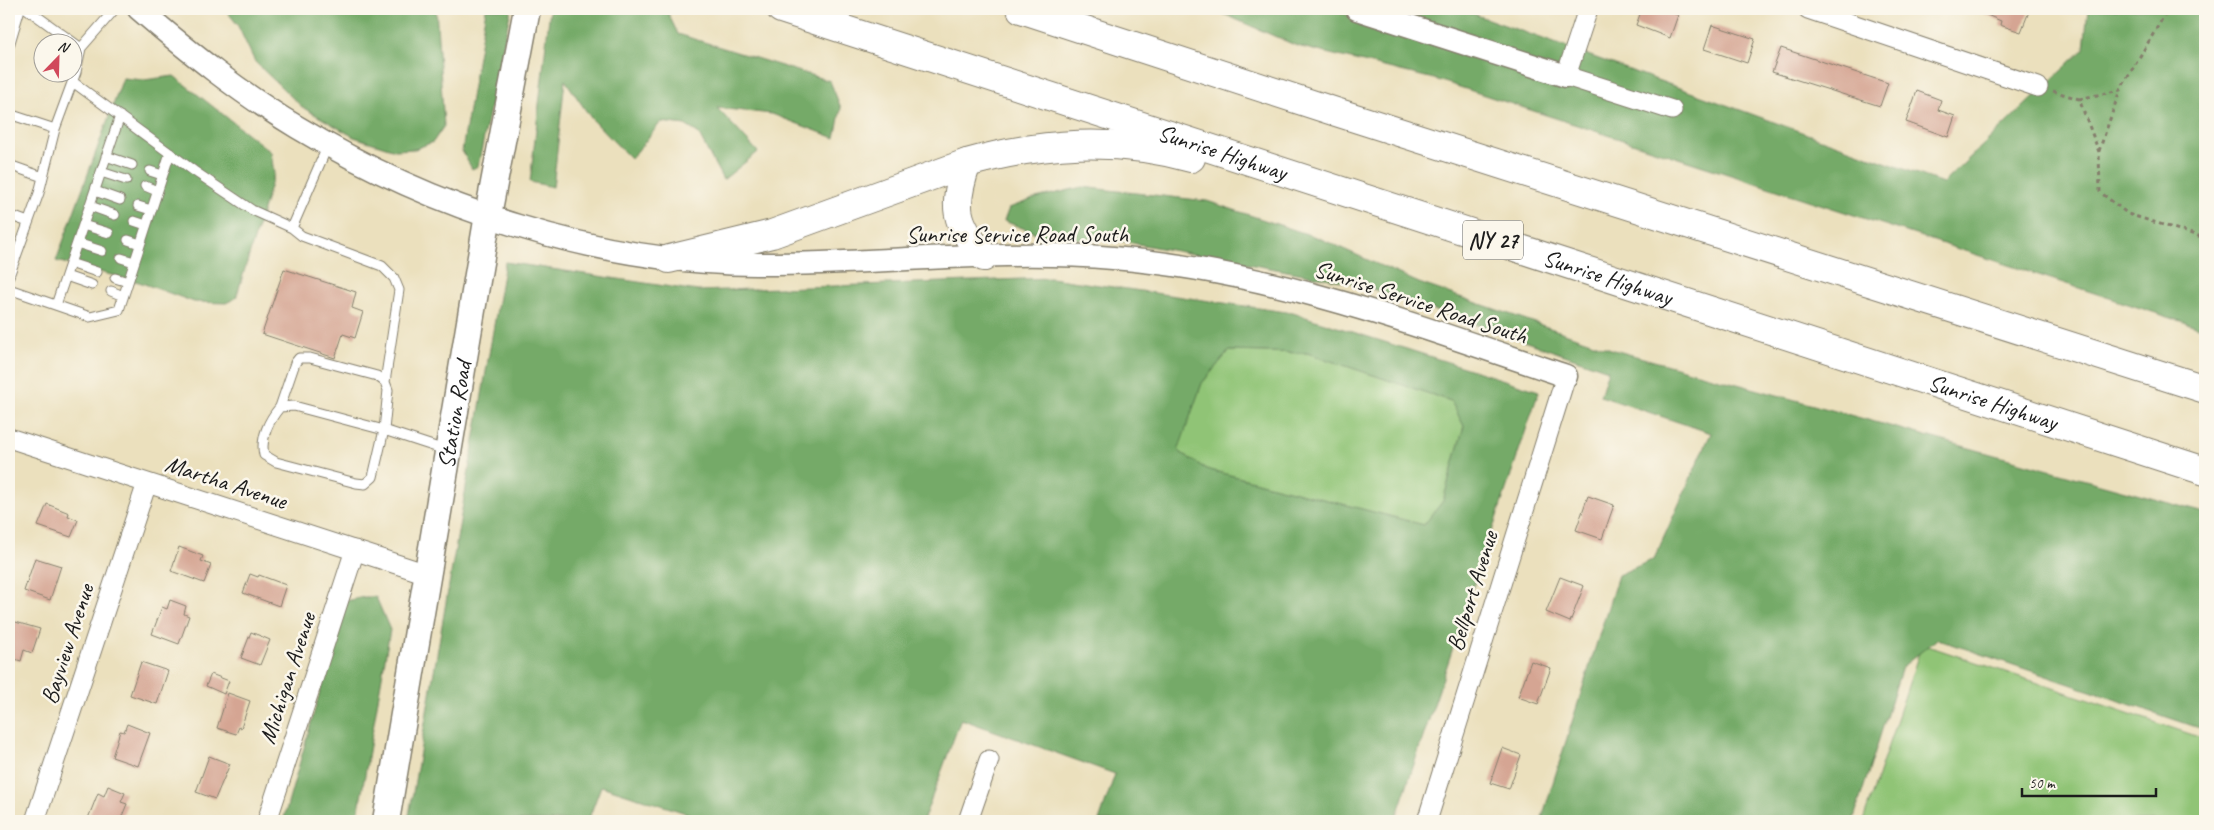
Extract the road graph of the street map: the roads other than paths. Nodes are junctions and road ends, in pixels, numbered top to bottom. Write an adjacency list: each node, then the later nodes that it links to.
1 (20, 9): 14 (lane)
2 (28, 9): 13 (lane)
3 (115, 9): 15 (lane)
4 (139, 9): 24 (street, Sunrise Service Road South)
5 (527, 9): 45 (main road, Station Road)
6 (781, 9): 41 (highway, Sunrise Highway / NY 27)
7 (1021, 9): 20 (highway)
8 (1080, 9): 20 (highway)
9 (1357, 9): 16 (street)
10 (1588, 9): 16 (street)
11 (1808, 9): 12 (street)
12 (1831, 12): 18 (street)
13 (60, 32)
14 (9, 46)
15 (82, 48)
16 (1566, 76): 19 (street)
17 (73, 82): 22 (lane); 23 (lane)
18 (2038, 87)
19 (1672, 110)
20 (1333, 111): 73 (highway)
21 (9, 114): 23 (lane)
22 (120, 116): 25 (lane); 26 (lane)
23 (55, 129): 33 (lane)
24 (328, 145): 45 (street, Sunrise Service Road South); 50 (lane)
25 (170, 153): 32 (lane); 50 (lane)
26 (106, 156): 29 (lane); 31 (lane)
27 (966, 162): 41 (highway); 56 (highway); 58 (highway)
28 (9, 165): 33 (lane)
29 (132, 165)
30 (150, 171): 32 (lane)
31 (101, 172): 34 (lane); 37 (lane)
32 (162, 175): 36 (lane)
33 (43, 177): 47 (lane)
34 (126, 180)
35 (145, 186): 36 (lane)
36 (157, 190): 42 (lane)
37 (95, 191): 38 (lane); 39 (lane)
38 (120, 200)
39 (90, 206): 44 (lane); 48 (lane)
40 (138, 206): 42 (lane)
41 (1391, 206): 78 (highway, Sunrise Highway / NY 27)
42 (151, 210): 49 (lane)
43 (9, 215): 47 (lane)
44 (115, 215)
45 (488, 215): 58 (street, Sunrise Service Road South); 77 (main road, Station Road)
46 (134, 221): 49 (lane)
47 (28, 222): 62 (lane)
48 (83, 225): 51 (lane); 53 (lane)
49 (146, 225): 54 (lane)
50 (292, 228): 72 (lane)
51 (109, 233)
52 (128, 240): 54 (lane)
53 (77, 243): 55 (lane); 60 (lane)
54 (140, 244): 59 (lane)
55 (102, 251)
56 (984, 257): 58 (street, Sunrise Service Road South); 71 (street, Sunrise Service Road South)
57 (121, 258): 59 (lane)
58 (669, 258)
59 (134, 262): 65 (lane)
60 (70, 263): 61 (lane); 63 (lane)
61 (97, 272)
62 (9, 273)
63 (66, 276): 66 (lane); 70 (lane)
64 (116, 278): 65 (lane)
65 (128, 282): 69 (lane)
66 (92, 285)
67 (9, 289): 70 (lane)
68 (111, 291): 69 (lane)
69 (123, 296): 70 (lane)
70 (56, 305)
71 (1566, 376): 87 (street, Bellport Avenue)
72 (385, 382): 74 (lane); 75 (lane)
73 (2205, 389)
74 (280, 407): 75 (lane); 75 (lane)
75 (384, 430): 77 (lane)
76 (9, 438): 79 (street, Martha Avenue)
77 (448, 451): 81 (main road, Station Road)
78 (2205, 471)
79 (147, 483): 80 (street, Martha Avenue); 83 (street, Bayview Avenue)
80 (355, 550): 81 (street, Martha Avenue); 84 (street, Michigan Avenue)
81 (427, 574): 85 (main road, Station Road)
82 (989, 760): 86 (street)
83 (36, 821)
84 (267, 821)
85 (386, 821)
86 (968, 821)
87 (1427, 821)

